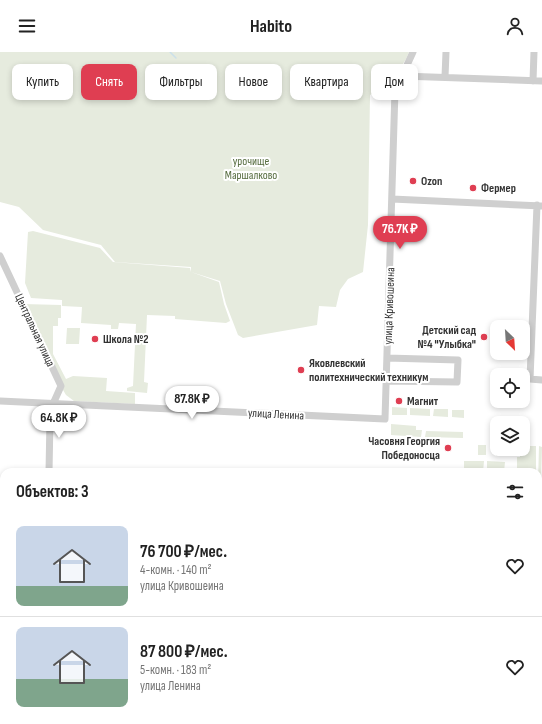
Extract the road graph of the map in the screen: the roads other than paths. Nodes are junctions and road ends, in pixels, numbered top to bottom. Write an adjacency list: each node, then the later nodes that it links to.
1 (413, 52): 4 (street, улица Кривошеина)
2 (446, 52): 6 (street)
3 (534, 52): 7 (street)
4 (408, 64)
5 (418, 76): 6 (street)
6 (445, 77): 7 (street)
7 (533, 81): 8 (street)
8 (542, 81)
9 (395, 100): 10 (street, улица Кривошеина)
10 (392, 198): 11 (street); 13 (street, улица Кривошеина)
11 (539, 205): 14 (street)
12 (0, 256): 17 (street, Центральная улица)
13 (387, 358): 15 (street, улица Кривошеина); 15 (street)
14 (542, 380)
15 (386, 381): 18 (street, улица Кривошеина)
16 (0, 401): 17 (street, улица Ленина)
17 (53, 404): 18 (street, улица Ленина); 19 (street, Центральная улица)
18 (385, 419)
19 (49, 468)

